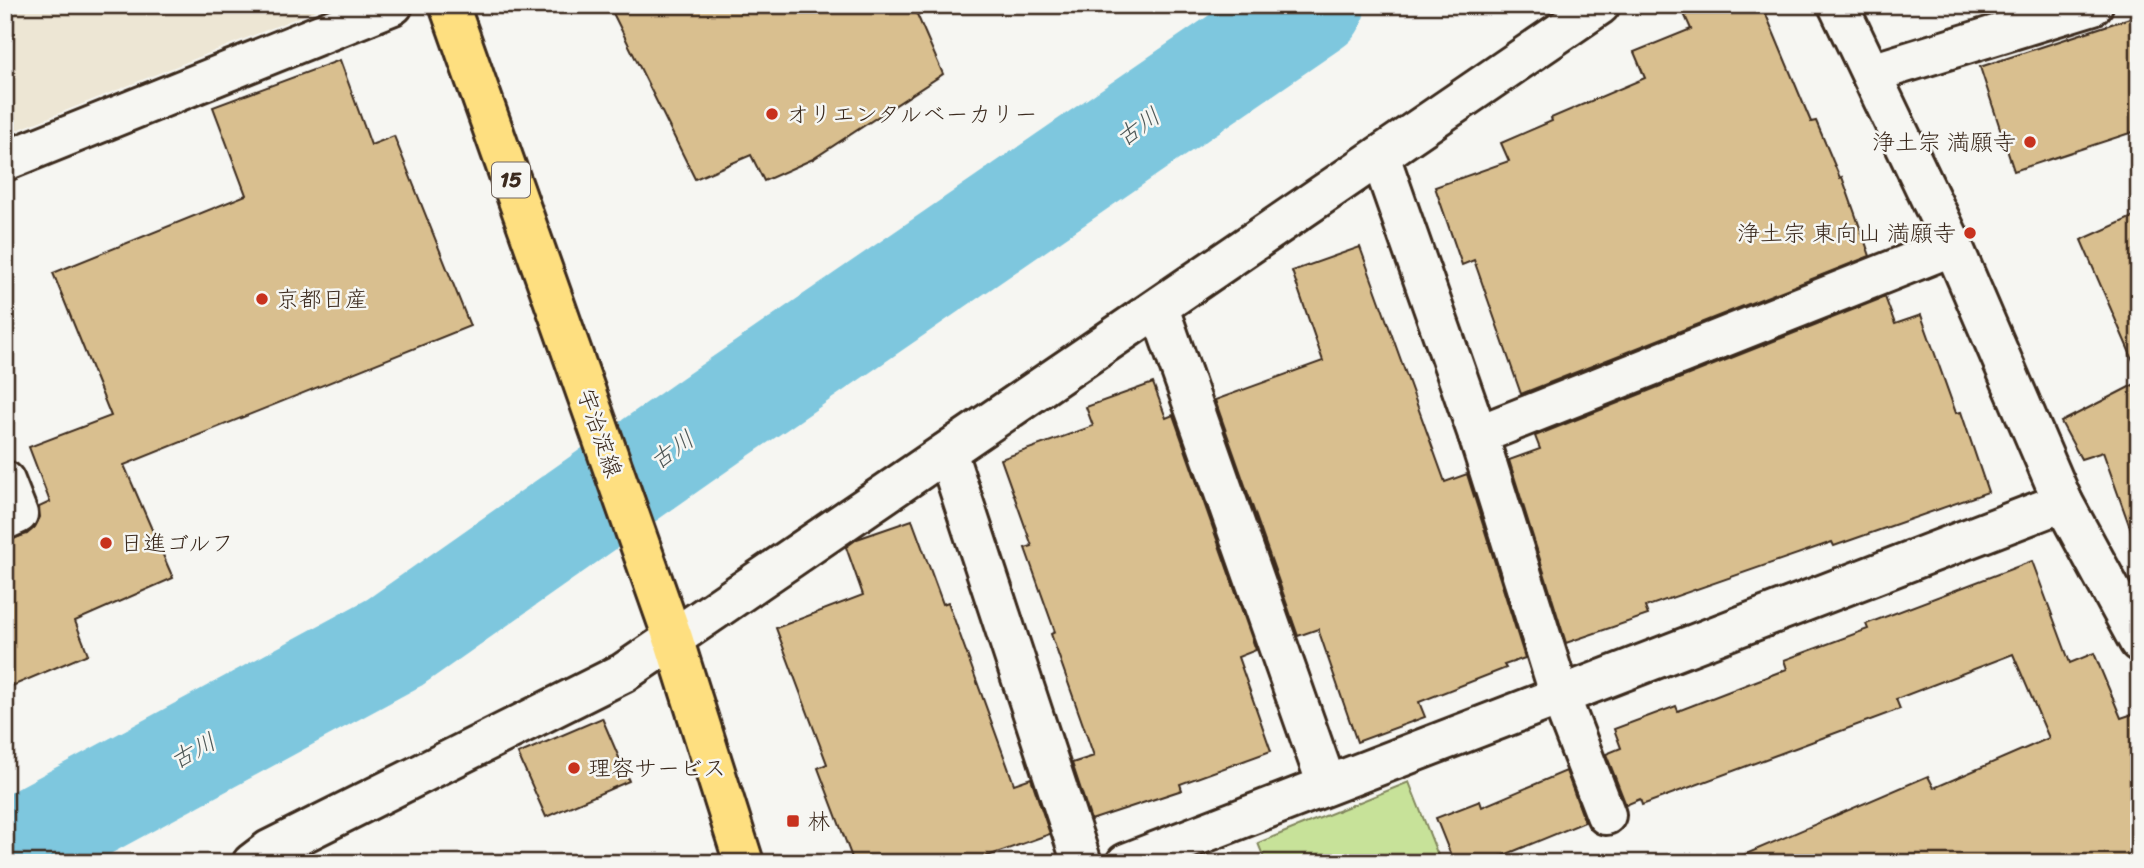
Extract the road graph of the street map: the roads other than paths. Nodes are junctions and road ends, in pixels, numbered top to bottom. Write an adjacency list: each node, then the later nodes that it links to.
1 (393, 5): 8 (street)
2 (449, 5): 16 (main road, 宇治淀線 / 15)
3 (1600, 5): 7 (street)
4 (1838, 5): 6 (street)
5 (2093, 5): 6 (street)
6 (1872, 73): 9 (street)
7 (1380, 156): 10 (street); 11 (street)
8 (5, 161)
9 (1953, 246): 11 (street); 14 (street)
10 (1158, 307): 12 (street); 19 (street)
11 (1478, 435): 18 (street)
12 (947, 452): 16 (street); 23 (street)
13 (5, 481): 15 (street)
14 (2063, 502): 17 (street); 18 (street)
15 (5, 520)
16 (673, 638): 21 (street); 22 (main road, 宇治淀線 / 15)
17 (2139, 642)
18 (1560, 696): 19 (street); 20 (street)
19 (1327, 785): 24 (street)
20 (1606, 815)
21 (252, 863)
22 (744, 863)
23 (1082, 863)
24 (1126, 863)

